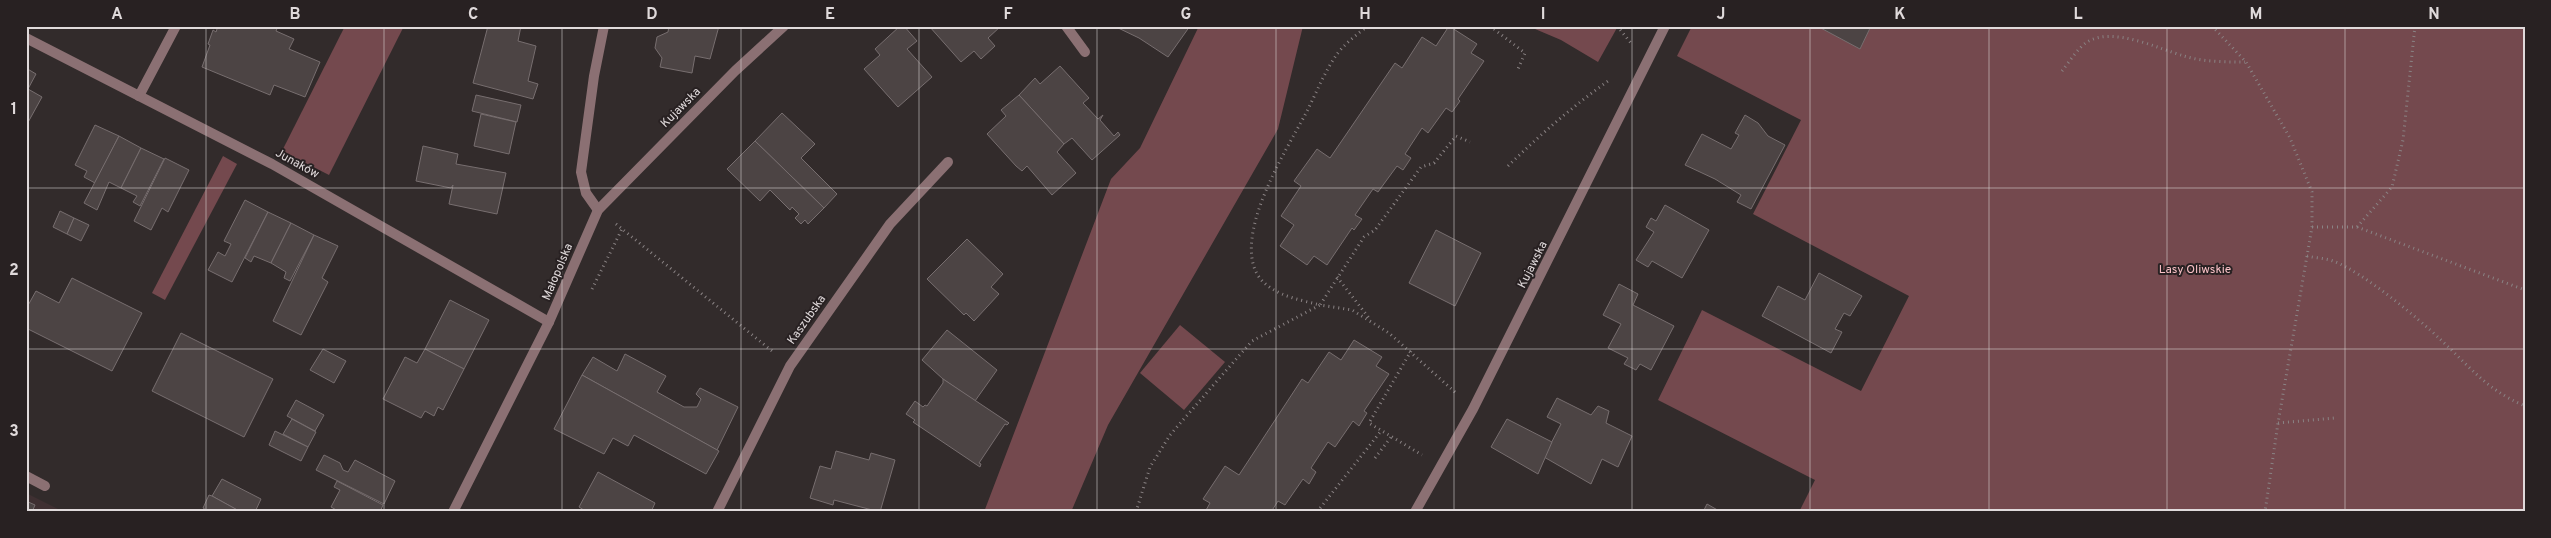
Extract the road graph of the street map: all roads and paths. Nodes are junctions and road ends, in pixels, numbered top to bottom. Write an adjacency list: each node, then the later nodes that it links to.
1 (176, 26): 16 (street)
2 (604, 26): 20 (street)
3 (784, 26): 20 (street, Kujawska)
4 (1066, 26): 11 (street)
5 (1368, 26): 26 (path)
6 (1490, 26): 13 (path)
7 (1666, 26): 32 (street, Kujawska)
8 (2212, 26): 12 (path)
9 (2415, 26): 22 (path)
10 (26, 38): 16 (street, Junaków)
11 (1085, 52)
12 (2246, 62): 14 (path); 21 (path)
13 (1518, 69)
14 (2062, 71)
15 (1613, 78): 19 (path)
16 (139, 96): 27 (street, Junaków)
17 (1470, 142): 24 (path)
18 (948, 162): 30 (street, Kaszubska)
19 (1508, 166)
20 (598, 210): 27 (street, Małopolska); 30 (path)
21 (2312, 226): 22 (path); 23 (path)
22 (2357, 227): 25 (path)
23 (2307, 256): 31 (path); 34 (path)
24 (1337, 277): 26 (path); 28 (path)
25 (2525, 290)
26 (1320, 305): 28 (path); 43 (path)
27 (549, 322): 41 (street, Małopolska)
28 (1371, 322): 29 (path)
29 (1410, 351): 32 (path); 35 (path)
30 (790, 366): 42 (street, Kaszubska)
31 (2525, 406)
32 (1473, 409): 38 (street, Kujawska)
33 (2335, 418): 34 (path)
34 (2278, 423): 46 (path)
35 (1381, 431): 36 (path); 44 (path)
36 (1391, 437): 37 (path); 38 (path)
37 (1375, 458)
38 (1441, 467): 45 (street, Kujawska)
39 (26, 476): 40 (street)
40 (45, 486)
41 (453, 512)
42 (717, 512)
43 (1136, 512)
44 (1317, 512)
45 (1415, 512)
46 (2265, 512)

